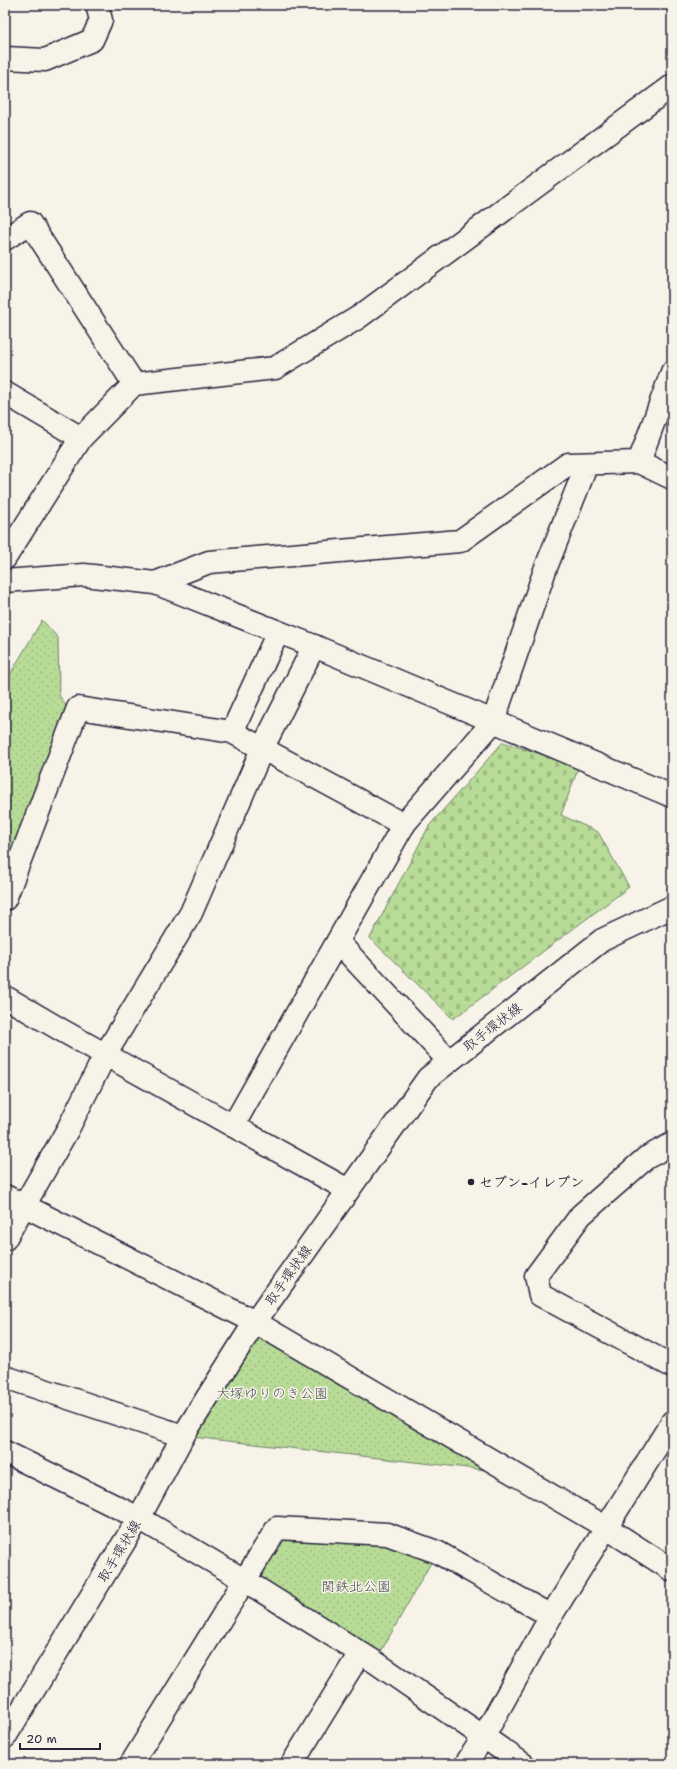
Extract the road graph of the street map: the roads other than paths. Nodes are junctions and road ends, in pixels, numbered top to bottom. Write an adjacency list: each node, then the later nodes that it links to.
1 (97, 5): 2 (street)
2 (5, 58)
3 (672, 86): 6 (street)
4 (5, 239): 6 (street)
5 (672, 372): 9 (street)
6 (134, 384): 8 (street)
7 (5, 393): 8 (street)
8 (81, 438): 12 (street)
9 (639, 462): 10 (street); 11 (street)
10 (587, 464): 14 (street); 17 (street)
11 (672, 478)
12 (5, 558)
13 (5, 581): 14 (street)
14 (155, 583): 15 (street)
15 (278, 632): 16 (street); 18 (street)
16 (314, 646): 17 (street); 19 (street)
17 (493, 722): 20 (street); 21 (street)
18 (232, 732): 19 (street); 22 (street)
19 (263, 747): 21 (street); 26 (street)
20 (672, 796)
21 (404, 825): 24 (street)
22 (5, 899)
23 (672, 907): 27 (street, 取手環状線)
24 (338, 942): 27 (street); 28 (street)
25 (5, 997): 26 (street)
26 (105, 1055): 28 (street); 31 (street)
27 (449, 1061): 30 (street, 取手環状線)
28 (233, 1126): 30 (street)
29 (672, 1144): 34 (street)
30 (348, 1190): 33 (street, 取手環状線)
31 (14, 1201): 32 (street); 33 (street)
32 (5, 1239)
33 (255, 1322): 37 (street, 取手環状線); 40 (street)
34 (672, 1366)
35 (5, 1376): 37 (street)
36 (672, 1422): 40 (street)
37 (183, 1436): 39 (street, 取手環状線)
38 (5, 1452): 39 (street)
39 (139, 1518): 42 (street); 46 (street, 取手環状線)
40 (606, 1528): 41 (street); 43 (street)
41 (672, 1570)
42 (244, 1580): 43 (street); 44 (street); 47 (street)
43 (551, 1616): 45 (street)
44 (360, 1653): 45 (street); 48 (street)
45 (484, 1736): 49 (street); 50 (street)
46 (5, 1737)
47 (131, 1764)
48 (292, 1764)
49 (466, 1764)
50 (523, 1764)

